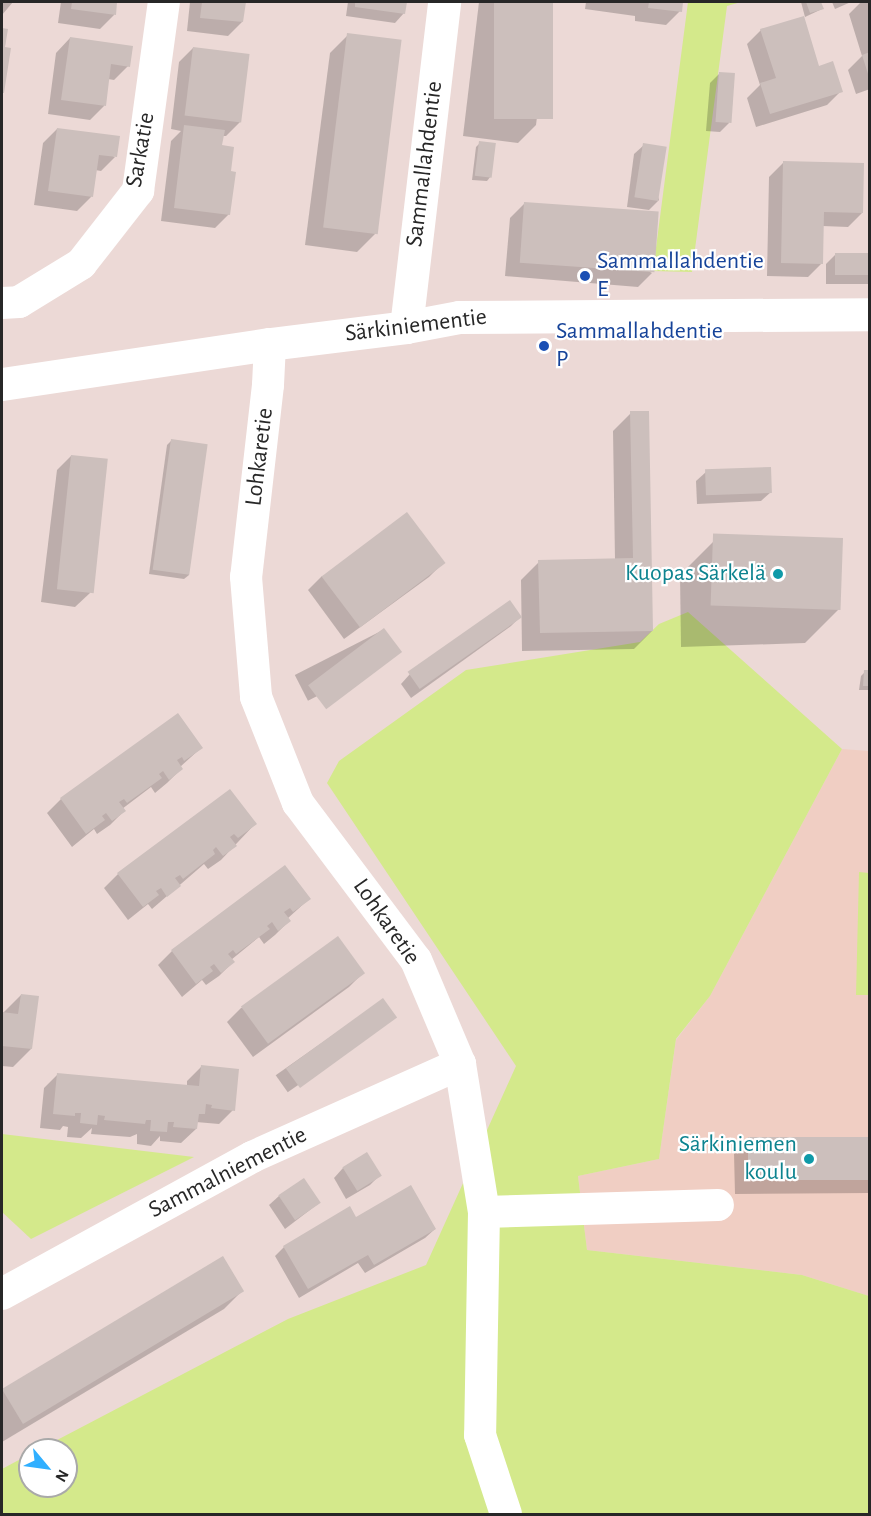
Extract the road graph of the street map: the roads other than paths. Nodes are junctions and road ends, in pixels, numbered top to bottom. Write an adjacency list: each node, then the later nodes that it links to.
1 (164, 2): 3 (street, Sarkatie)
2 (444, 2): 5 (street, Sammallahdentie)
3 (2, 303)
4 (870, 314): 5 (street, Särkiniementie)
5 (406, 327): 6 (street, Särkiniementie)
6 (270, 344): 7 (street, Särkiniementie); 8 (street, Lohkaretie)
7 (2, 384)
8 (460, 1064): 10 (street, Lohkaretie); 11 (street, Sammalniementie)
9 (717, 1206): 10 (street)
10 (484, 1212): 12 (street, Lohkaretie)
11 (2, 1294)
12 (506, 1515)

